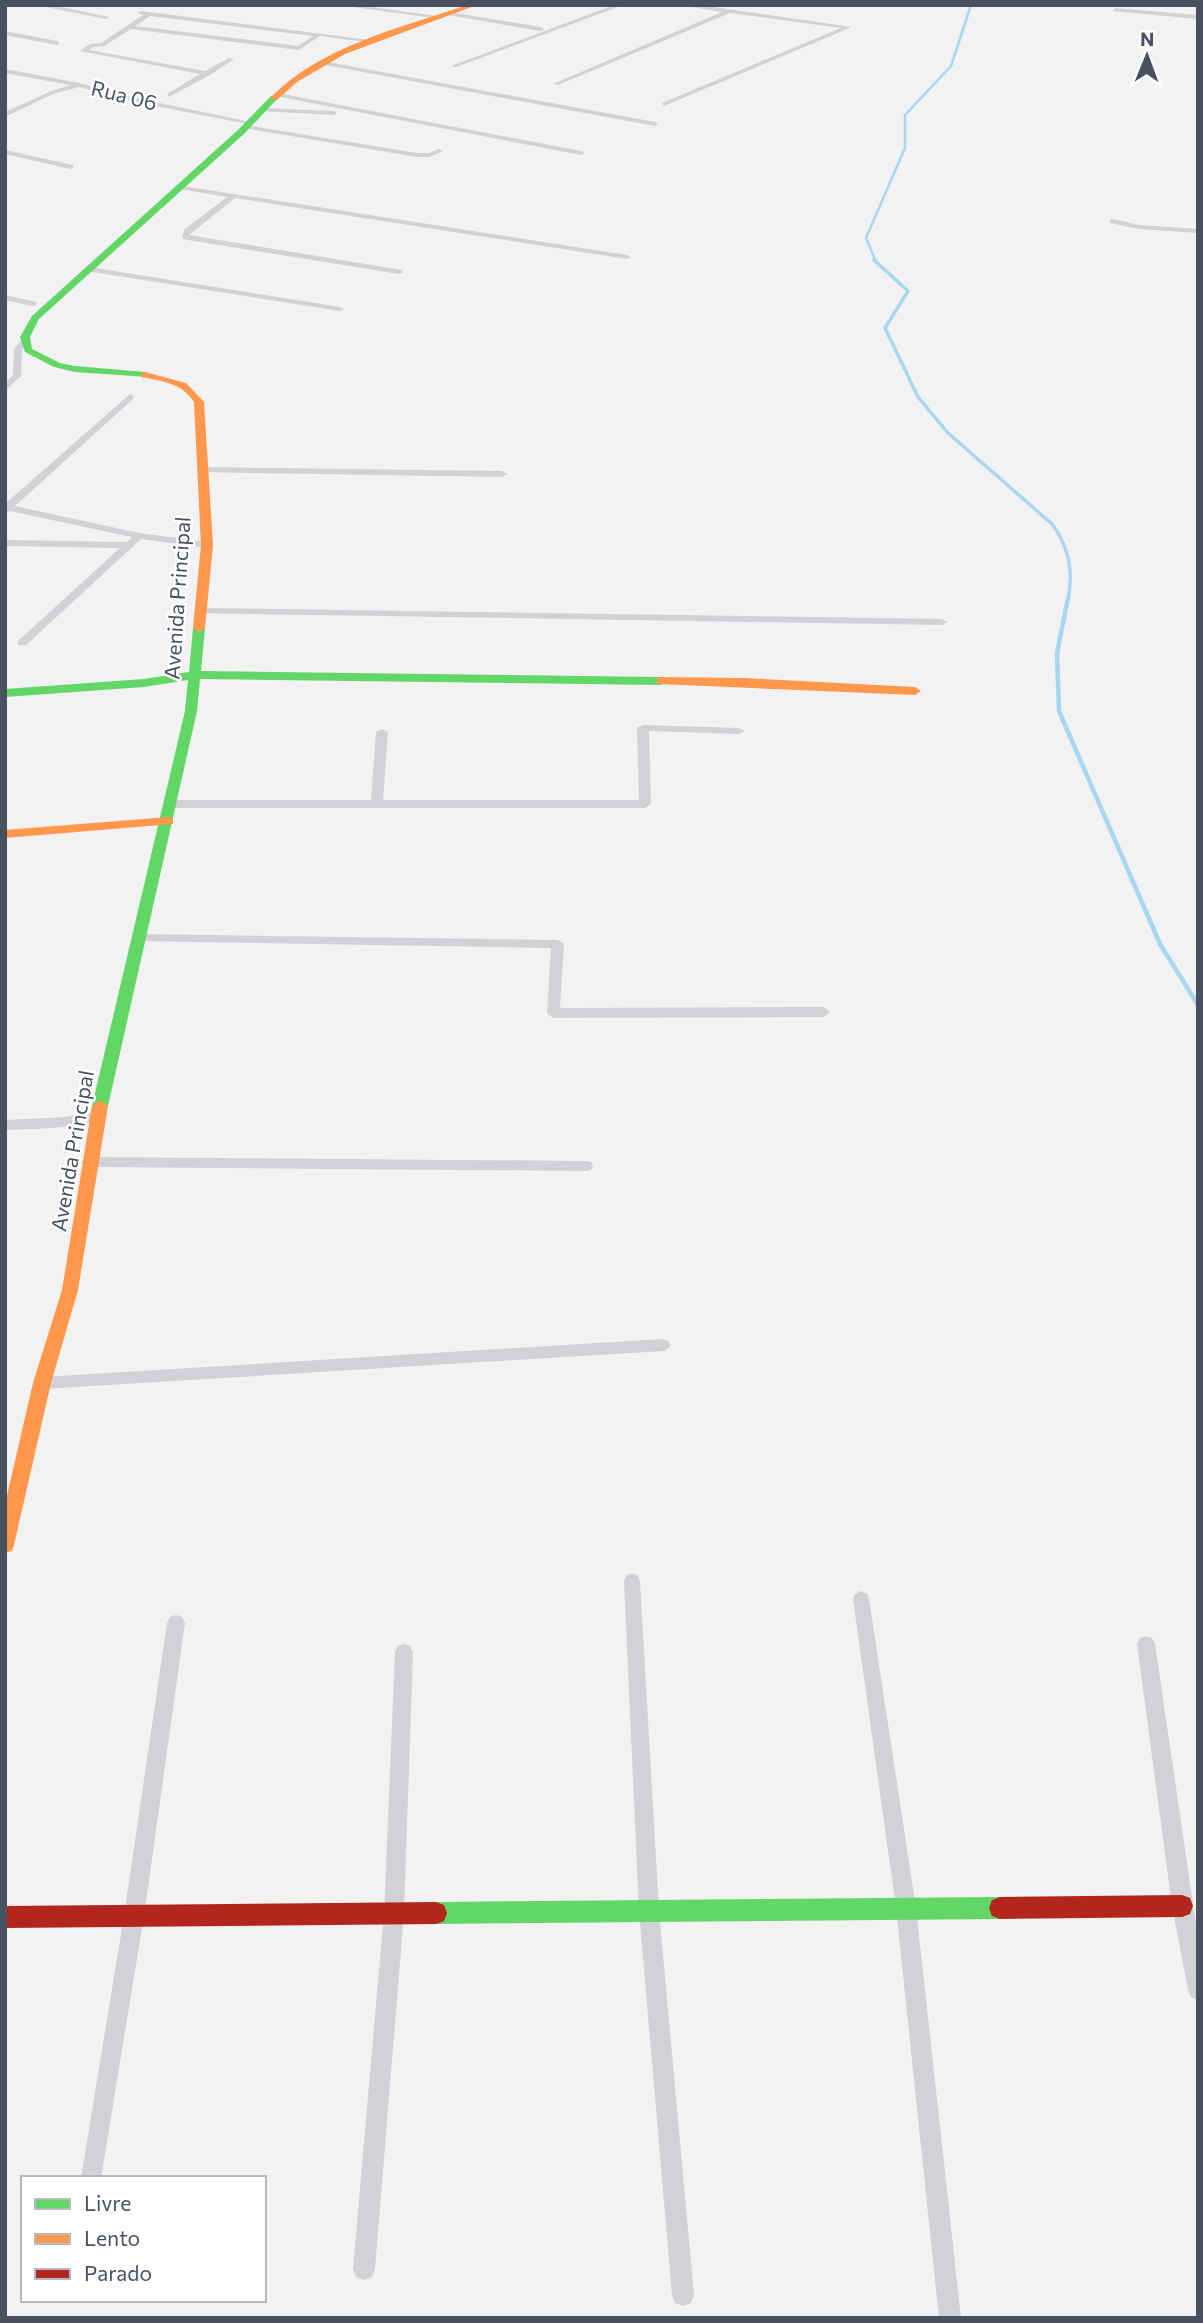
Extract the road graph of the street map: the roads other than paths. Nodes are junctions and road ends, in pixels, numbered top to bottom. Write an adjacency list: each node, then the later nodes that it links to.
1 (39, 5): 11 (street)
2 (341, 5): 10 (street)
3 (474, 5): 10 (street)
4 (620, 5): 21 (street)
5 (683, 5): 7 (street)
6 (1115, 10): 12 (street)
7 (728, 12): 24 (street); 29 (street)
8 (141, 13): 9 (street)
9 (149, 14): 13 (street); 16 (street)
10 (445, 15): 14 (street); 17 (street)
11 (106, 17)
12 (1198, 17)
13 (130, 27): 16 (street); 23 (street)
14 (541, 29)
15 (5, 33): 18 (street)
16 (319, 34): 17 (street)
17 (374, 41): 20 (street)
18 (57, 43)
19 (231, 60): 23 (street)
20 (322, 63): 27 (street); 34 (street)
21 (454, 66)
22 (5, 71): 25 (street)
23 (208, 74): 26 (street)
24 (556, 84)
25 (79, 85): 30 (street, Rua 06); 35 (street, Rua 06)
26 (169, 95)
27 (277, 95): 31 (street); 38 (street)
28 (15, 103): 30 (street)
29 (664, 104)
30 (24, 105): 33 (street, Rua 06)
31 (261, 110): 32 (street); 35 (street)
32 (338, 113)
33 (5, 115)
34 (654, 124)
35 (247, 125): 36 (street, Rua 06); 40 (street)
36 (439, 151)
37 (5, 152): 39 (street)
38 (581, 153)
39 (70, 167)
40 (180, 187): 41 (street); 45 (street)
41 (234, 195): 44 (street); 46 (street)
42 (1113, 221): 43 (street)
43 (1198, 231)
44 (627, 257)
45 (89, 269): 49 (street); 50 (street)
46 (399, 272)
47 (5, 297): 48 (street)
48 (33, 304)
49 (340, 309)
50 (24, 343): 51 (street); 53 (street, Avenida Principal)
51 (5, 388)
52 (130, 397): 55 (street)
53 (203, 470): 54 (street); 59 (street, Avenida Principal)
54 (502, 474)
55 (6, 508): 56 (street)
56 (139, 536): 58 (street); 59 (street)
57 (5, 543): 58 (street)
58 (129, 545): 62 (street)
59 (207, 545): 60 (street, Avenida Principal)
60 (199, 611): 61 (street); 63 (street, Avenida Principal)
61 (942, 622)
62 (22, 643)
63 (194, 675): 64 (street); 65 (street); 68 (street, Avenida Principal)
64 (915, 691)
65 (5, 693)
66 (739, 731): 69 (street)
67 (382, 732): 69 (street)
68 (171, 804): 69 (street); 70 (street, Avenida Principal)
69 (377, 804)
70 (168, 821): 71 (street); 72 (street, Avenida Principal)
71 (5, 834)
72 (138, 938): 73 (street); 74 (street, Avenida Principal)
73 (824, 1012)
74 (98, 1116): 75 (street); 76 (street, Avenida Principal)
75 (5, 1125)
76 (89, 1162): 77 (street); 79 (street, Avenida Principal)
77 (586, 1166)
78 (663, 1345): 79 (street)
79 (42, 1384): 80 (street, Avenida Principal)
80 (5, 1545)
81 (632, 1581): 88 (street)
82 (861, 1599): 87 (street)
83 (176, 1623): 90 (street)
84 (1146, 1644): 86 (street)
85 (404, 1651): 89 (street)
86 (1182, 1906): 87 (street); 92 (street)
87 (906, 1909): 88 (street); 96 (street)
88 (649, 1911): 89 (street); 95 (street)
89 (394, 1913): 90 (street); 94 (street)
90 (134, 1916): 91 (street); 93 (street)
91 (5, 1917)
92 (1198, 1990)
93 (91, 2176)
94 (364, 2269)
95 (683, 2295)
96 (950, 2318)

